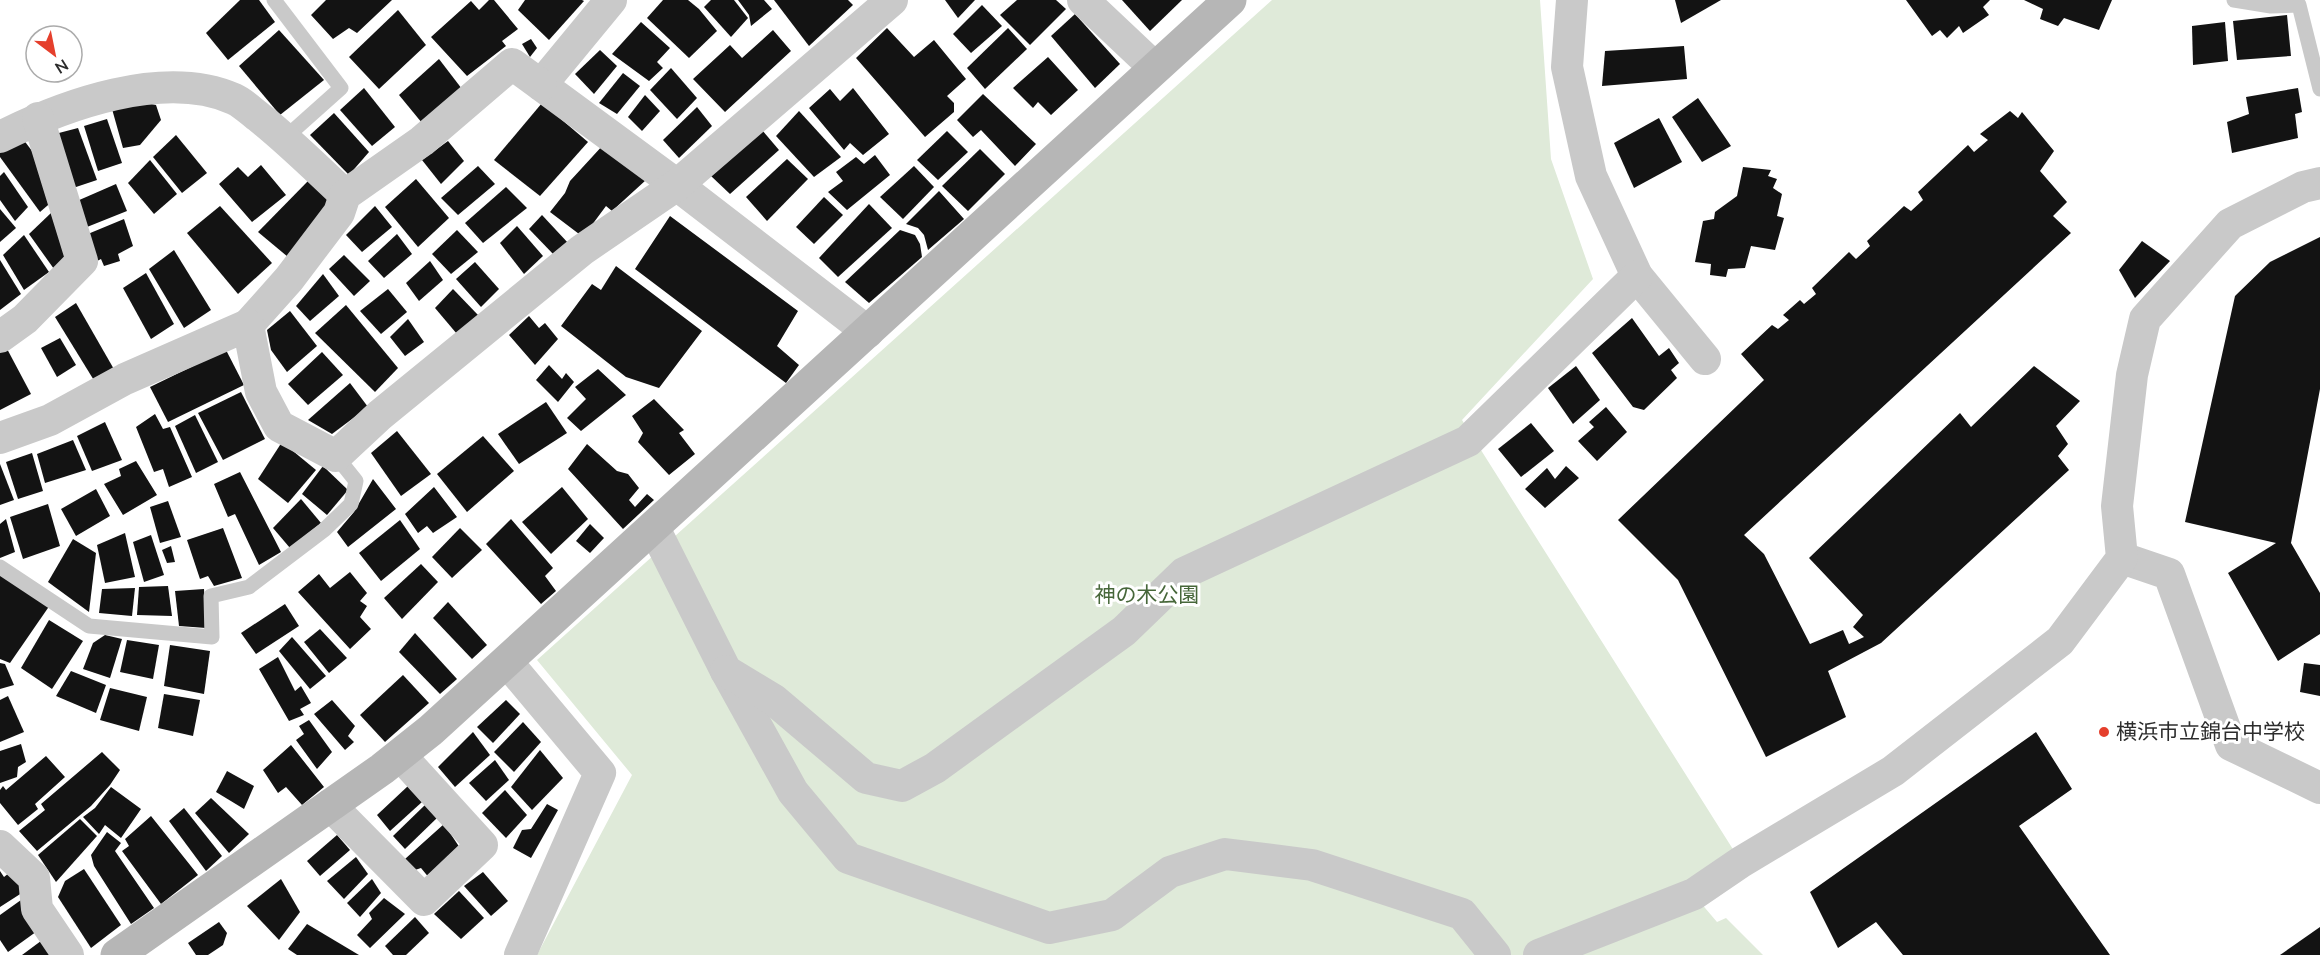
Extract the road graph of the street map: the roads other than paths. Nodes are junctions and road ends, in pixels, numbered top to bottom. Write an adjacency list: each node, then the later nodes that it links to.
1 (274, 0): 13 (lane)
2 (611, 0): 9 (street)
3 (891, 0): 15 (street)
4 (1083, 0): 8 (street)
5 (1230, 0): 8 (street)
6 (1572, 0): 17 (street)
7 (2234, 0): 10 (lane)
8 (1155, 68): 19 (street)
9 (541, 85): 15 (street); 16 (street)
10 (2320, 89)
11 (38, 118): 12 (street); 13 (street); 20 (street)
12 (0, 137)
13 (285, 138): 16 (street)
14 (2320, 183): 25 (street)
15 (677, 185): 19 (street); 23 (street)
16 (345, 195): 18 (street)
17 (1637, 276): 21 (street); 28 (street)
18 (248, 325): 22 (street); 23 (street)
19 (868, 332): 24 (street)
20 (0, 337)
21 (1705, 359)
22 (0, 438)
23 (336, 456): 26 (lane)
24 (654, 528): 27 (street); 28 (street)
25 (2122, 558): 30 (street); 37 (street)
26 (0, 567)
27 (507, 662): 29 (street); 35 (street)
28 (726, 671): 36 (street)
29 (400, 755): 31 (street); 31 (street)
30 (2320, 788)
31 (330, 805): 34 (street)
32 (1, 845): 33 (street)
33 (68, 955)
34 (117, 955)
35 (520, 955)
36 (1495, 955)
37 (1539, 955)

